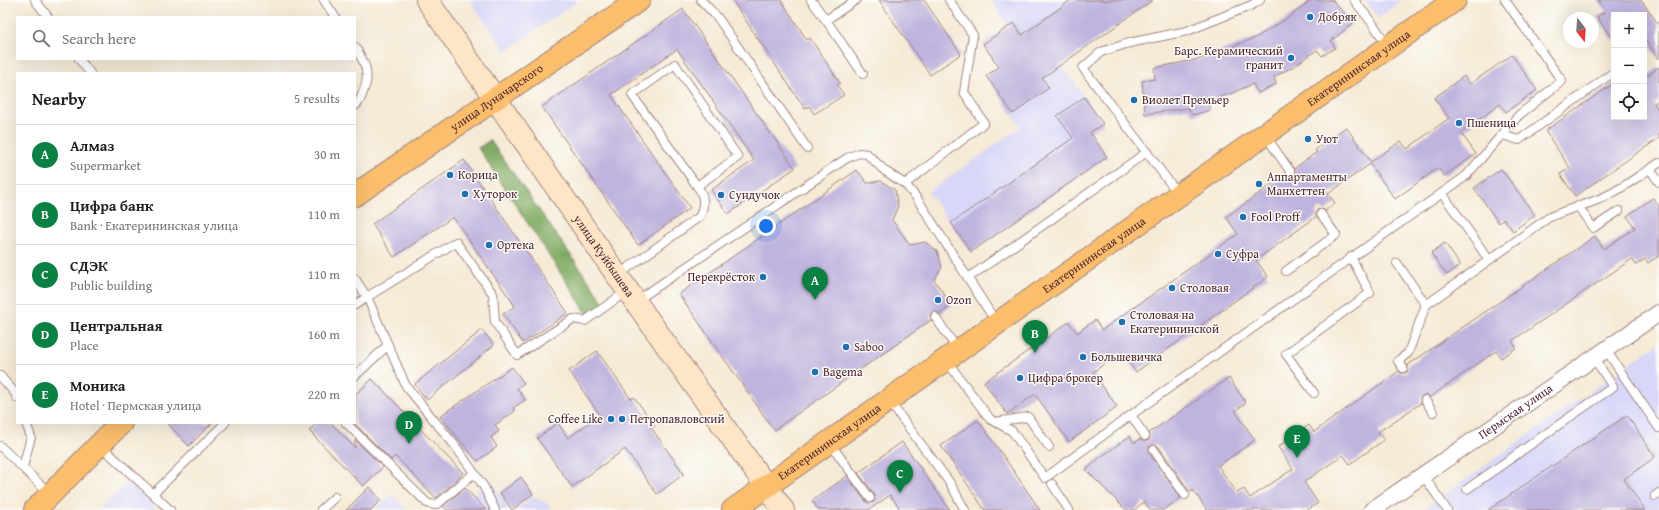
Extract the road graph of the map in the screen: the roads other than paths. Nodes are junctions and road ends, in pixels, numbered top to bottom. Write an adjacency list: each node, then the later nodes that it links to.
1 (35, 0): 13 (lane)
2 (324, 0): 14 (lane)
3 (427, 0): 22 (main road, улица Куйбышева)
4 (639, 0): 22 (main road, улица Луначарского)
5 (701, 0): 26 (lane)
6 (811, 0): 15 (lane)
7 (856, 0): 15 (lane)
8 (949, 0): 32 (lane)
9 (1260, 0): 27 (lane)
10 (1354, 0): 16 (lane)
11 (1455, 0): 16 (main road, Екатерининская улица)
12 (1505, 0): 25 (lane)
13 (47, 16)
14 (334, 16)
15 (826, 20): 20 (lane)
16 (1388, 47): 24 (main road, Екатерининская улица)
17 (356, 48): 23 (lane)
18 (80, 60): 19 (lane)
19 (89, 72)
20 (863, 74)
21 (1611, 74): 25 (lane)
22 (496, 98): 35 (main road, улица Луначарского); 46 (main road, улица Куйбышева)
23 (356, 105)
24 (1264, 134): 30 (lane); 36 (main road, Екатерининская улица)
25 (1502, 135): 34 (lane)
26 (807, 148)
27 (1147, 152): 36 (lane); 44 (lane)
28 (1659, 163): 29 (lane)
29 (1650, 169): 31 (lane); 37 (lane)
30 (1290, 171)
31 (1659, 182)
32 (905, 184): 44 (lane); 46 (lane)
33 (697, 186): 33 (lane); 46 (lane)
34 (1442, 193): 40 (lane); 41 (lane)
35 (356, 194)
36 (1179, 195): 52 (main road, Екатерининская улица)
37 (1578, 206): 38 (lane); 41 (lane)
38 (1619, 211)
39 (1321, 214): 43 (lane)
40 (1351, 257): 59 (lane); 64 (lane)
41 (1489, 260): 49 (lane)
42 (1397, 263): 49 (lane)
43 (1286, 271)
44 (968, 278): 52 (lane)
45 (356, 280): 47 (lane)
46 (627, 289): 47 (lane); 81 (main road, улица Куйбышева)
47 (367, 297): 48 (lane); 53 (lane)
48 (356, 304)
49 (1426, 305): 56 (lane)
50 (1659, 314): 54 (street, Пермская улица)
51 (935, 317): 55 (lane)
52 (997, 323): 55 (main road, Екатерининская улица)
53 (388, 345): 57 (lane); 78 (lane)
54 (1600, 354): 70 (lane); 79 (street, Пермская улица); 82 (lane)
55 (952, 355): 61 (main road, Екатерининская улица); 65 (lane)
56 (1403, 368)
57 (356, 375)
58 (0, 376): 60 (lane)
59 (1314, 393)
60 (16, 396)
61 (888, 400): 72 (main road, Екатерининская улица); 94 (lane)
62 (1425, 400): 63 (lane)
63 (1433, 412)
64 (1131, 415): 65 (lane); 71 (lane)
65 (995, 422): 75 (lane)
66 (26, 424): 77 (lane)
67 (120, 424): 73 (main road)
68 (224, 424): 84 (lane)
69 (347, 424): 78 (lane)
70 (1659, 428)
71 (1145, 436)
72 (829, 442): 81 (main road, Екатерининская улица); 87 (lane)
73 (100, 444): 83 (main road); 84 (lane)
74 (0, 446): 77 (lane)
75 (1049, 447)
76 (1154, 450): 85 (lane)
77 (23, 467): 83 (lane)
78 (474, 473): 91 (lane)
79 (1424, 475): 96 (street, Пермская улица); 97 (lane)
80 (1052, 484): 95 (lane)
81 (767, 486): 92 (main road, Екатерининская улица); 93 (main road, улица Куйбышева)
82 (1467, 489)
83 (50, 494): 88 (main road)
84 (153, 494): 89 (lane)
85 (1185, 494)
86 (335, 497): 90 (lane)
87 (870, 498)
88 (35, 510)
89 (170, 510)
90 (321, 510)
91 (495, 510)
92 (732, 510)
93 (783, 510)
94 (965, 510)
95 (1069, 510)
96 (1372, 510)
97 (1447, 510)

